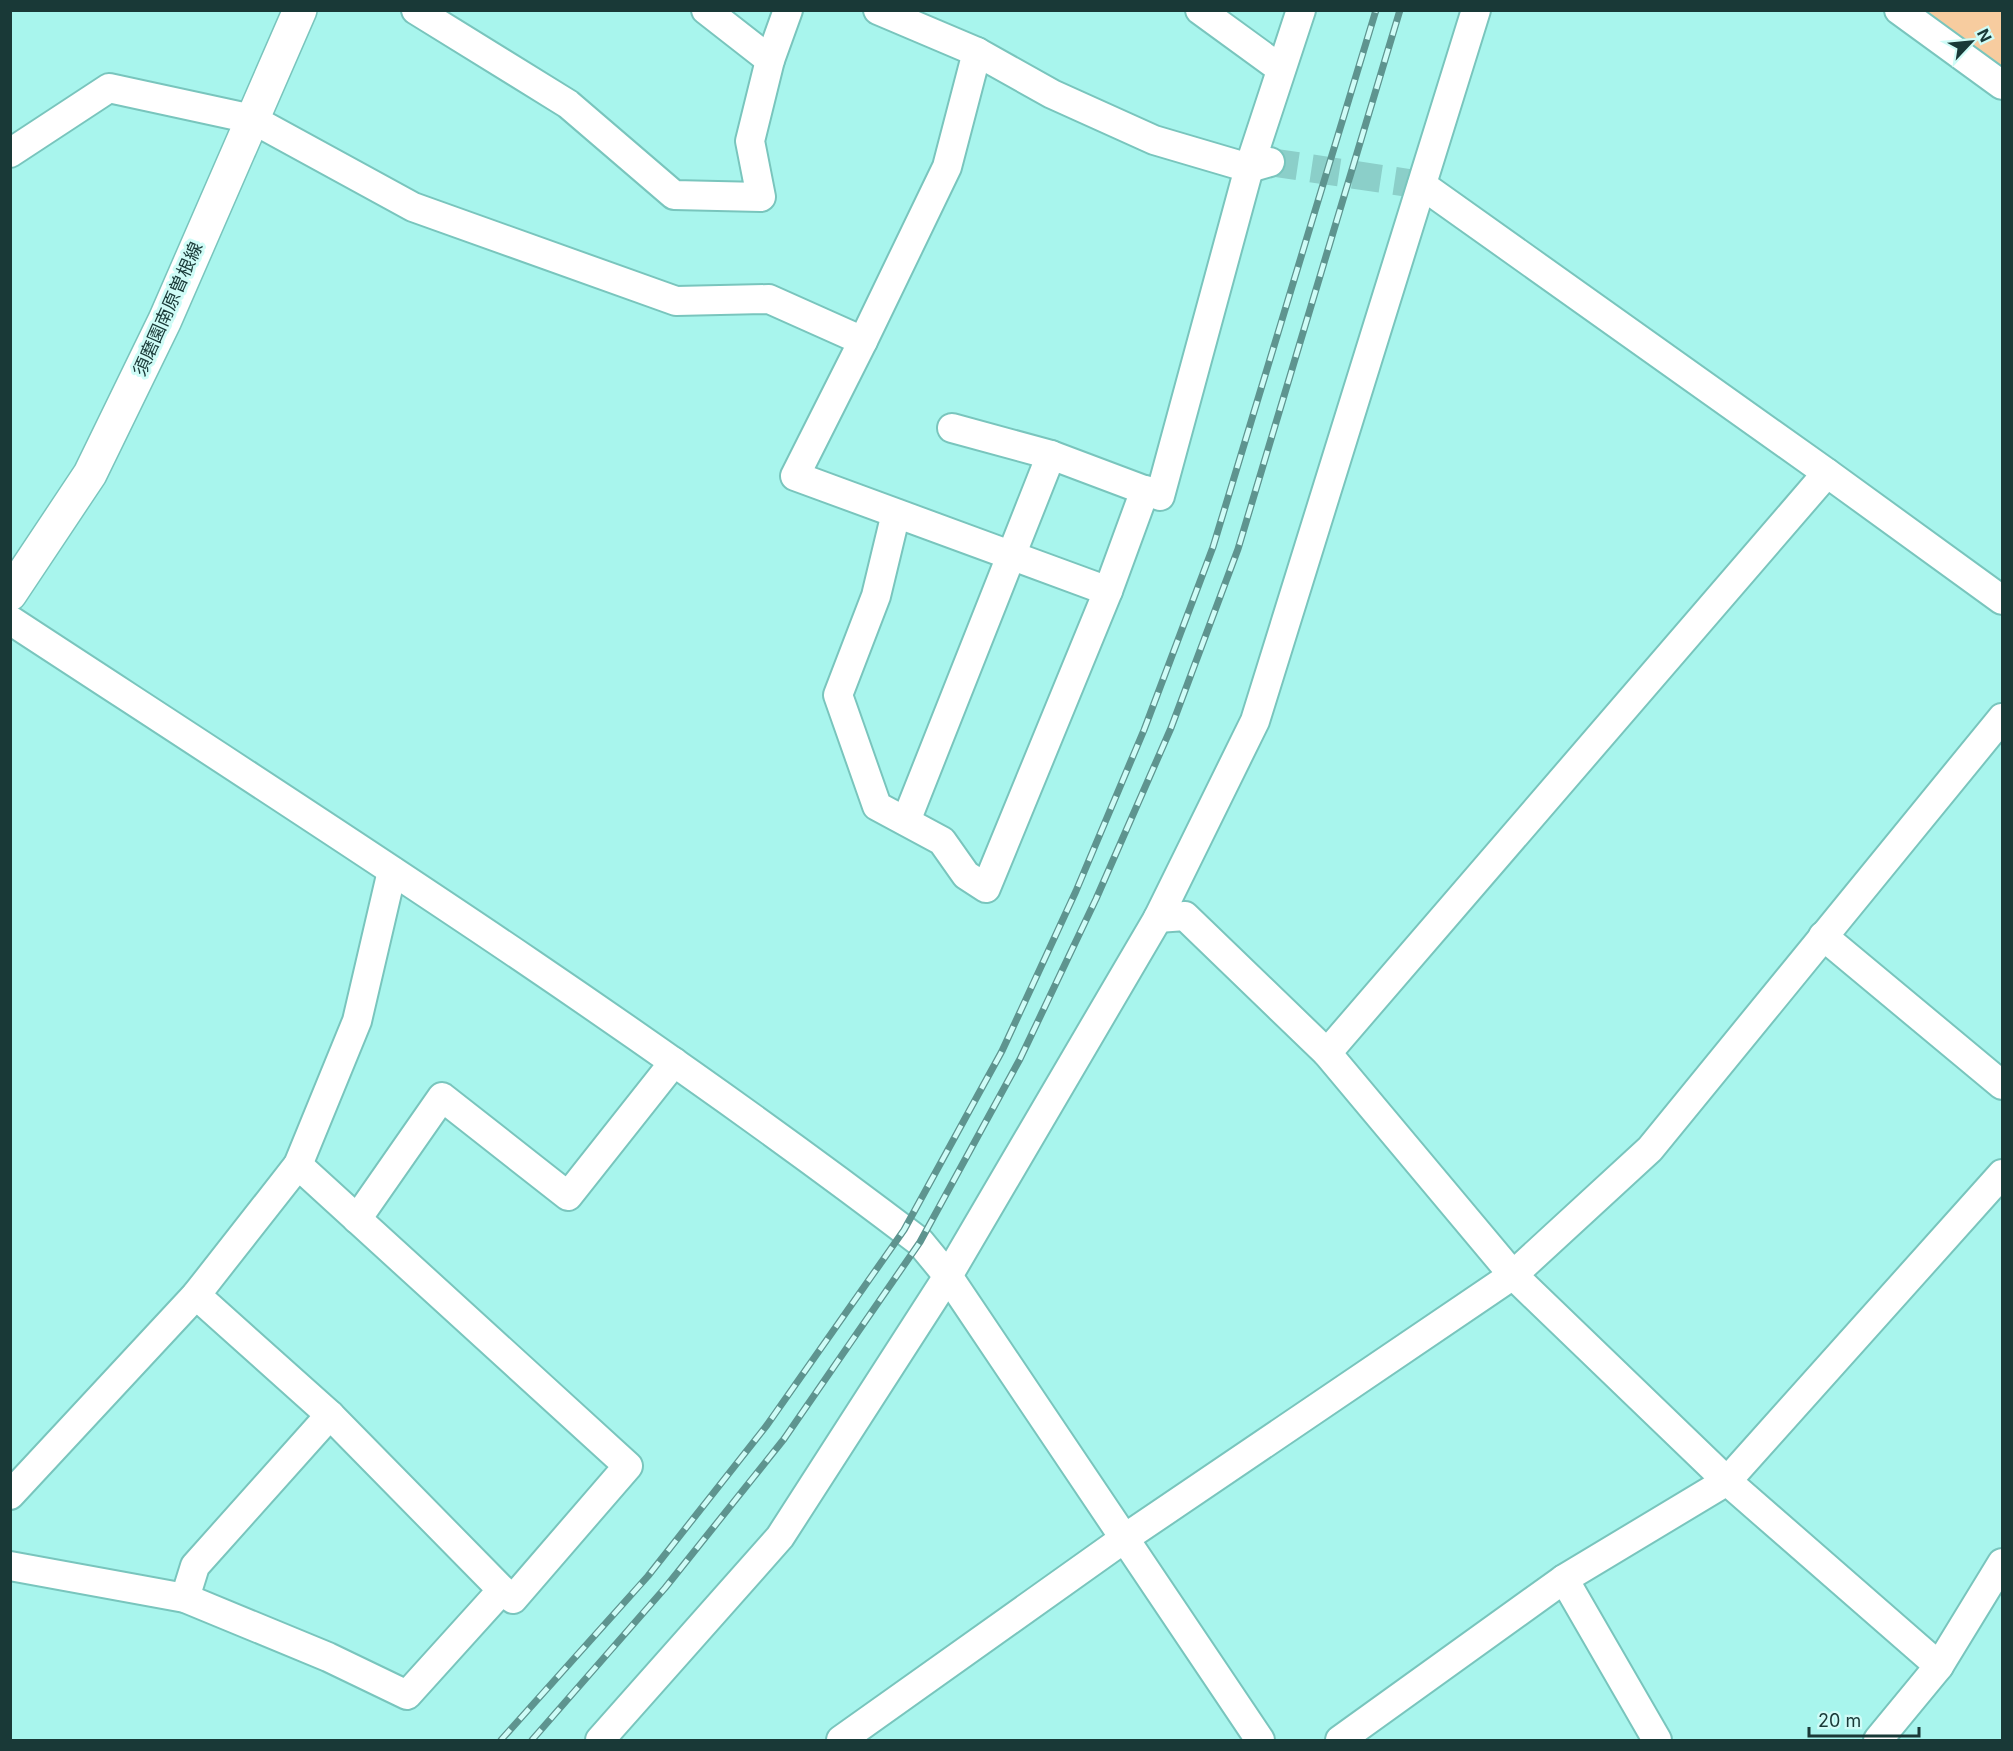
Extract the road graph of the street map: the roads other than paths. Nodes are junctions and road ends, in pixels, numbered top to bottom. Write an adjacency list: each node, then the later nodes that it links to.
1 (300, 10): 14 (main road, 須磨園南原曽根線)
2 (416, 10): 11 (street)
3 (706, 10): 11 (street)
4 (788, 10): 11 (street)
5 (878, 10): 10 (street)
6 (1200, 10): 12 (street)
7 (1301, 10): 12 (street)
8 (1476, 10): 17 (street)
9 (1899, 10): 13 (street)
10 (977, 52): 16 (street); 18 (street)
11 (770, 60)
12 (1281, 69): 16 (street)
13 (2002, 85)
14 (252, 119): 15 (street); 18 (street); 26 (main road, 須磨園南原曽根線)
15 (10, 153)
16 (1260, 165): 22 (street)
17 (1422, 185): 21 (street); 32 (street)
18 (863, 341): 23 (street)
19 (952, 428): 20 (street)
20 (1051, 455): 22 (street); 24 (street)
21 (1827, 473): 27 (street); 34 (street)
22 (1145, 490): 25 (street)
23 (896, 513): 24 (street); 30 (street)
24 (1010, 555): 25 (street); 30 (street)
25 (1108, 591): 30 (street)
26 (10, 594)
27 (2002, 600)
28 (10, 620): 31 (street)
29 (2002, 718): 33 (street)
30 (906, 821)
31 (392, 871): 35 (street); 37 (street)
32 (1158, 918): 34 (street); 41 (street)
33 (1823, 936): 36 (street); 40 (street)
34 (1327, 1053): 40 (street)
35 (674, 1062): 39 (street); 41 (street)
36 (2002, 1085)
37 (298, 1165): 39 (street); 42 (street)
38 (2002, 1174): 44 (street)
39 (357, 1219): 50 (street)
40 (1513, 1275): 44 (street); 46 (street)
41 (948, 1276): 46 (street); 53 (street)
42 (196, 1295): 43 (street); 45 (street)
43 (330, 1415): 50 (street); 51 (street)
44 (1727, 1481): 49 (street); 52 (street)
45 (10, 1495)
46 (1125, 1538): 54 (street); 55 (street)
47 (2002, 1563): 52 (street)
48 (10, 1566): 51 (street)
49 (1564, 1579): 56 (street); 57 (street)
50 (502, 1590): 51 (street)
51 (185, 1598)
52 (1939, 1666): 58 (street)
53 (600, 1740)
54 (841, 1740)
55 (1260, 1740)
56 (1340, 1740)
57 (1657, 1740)
58 (1878, 1740)

